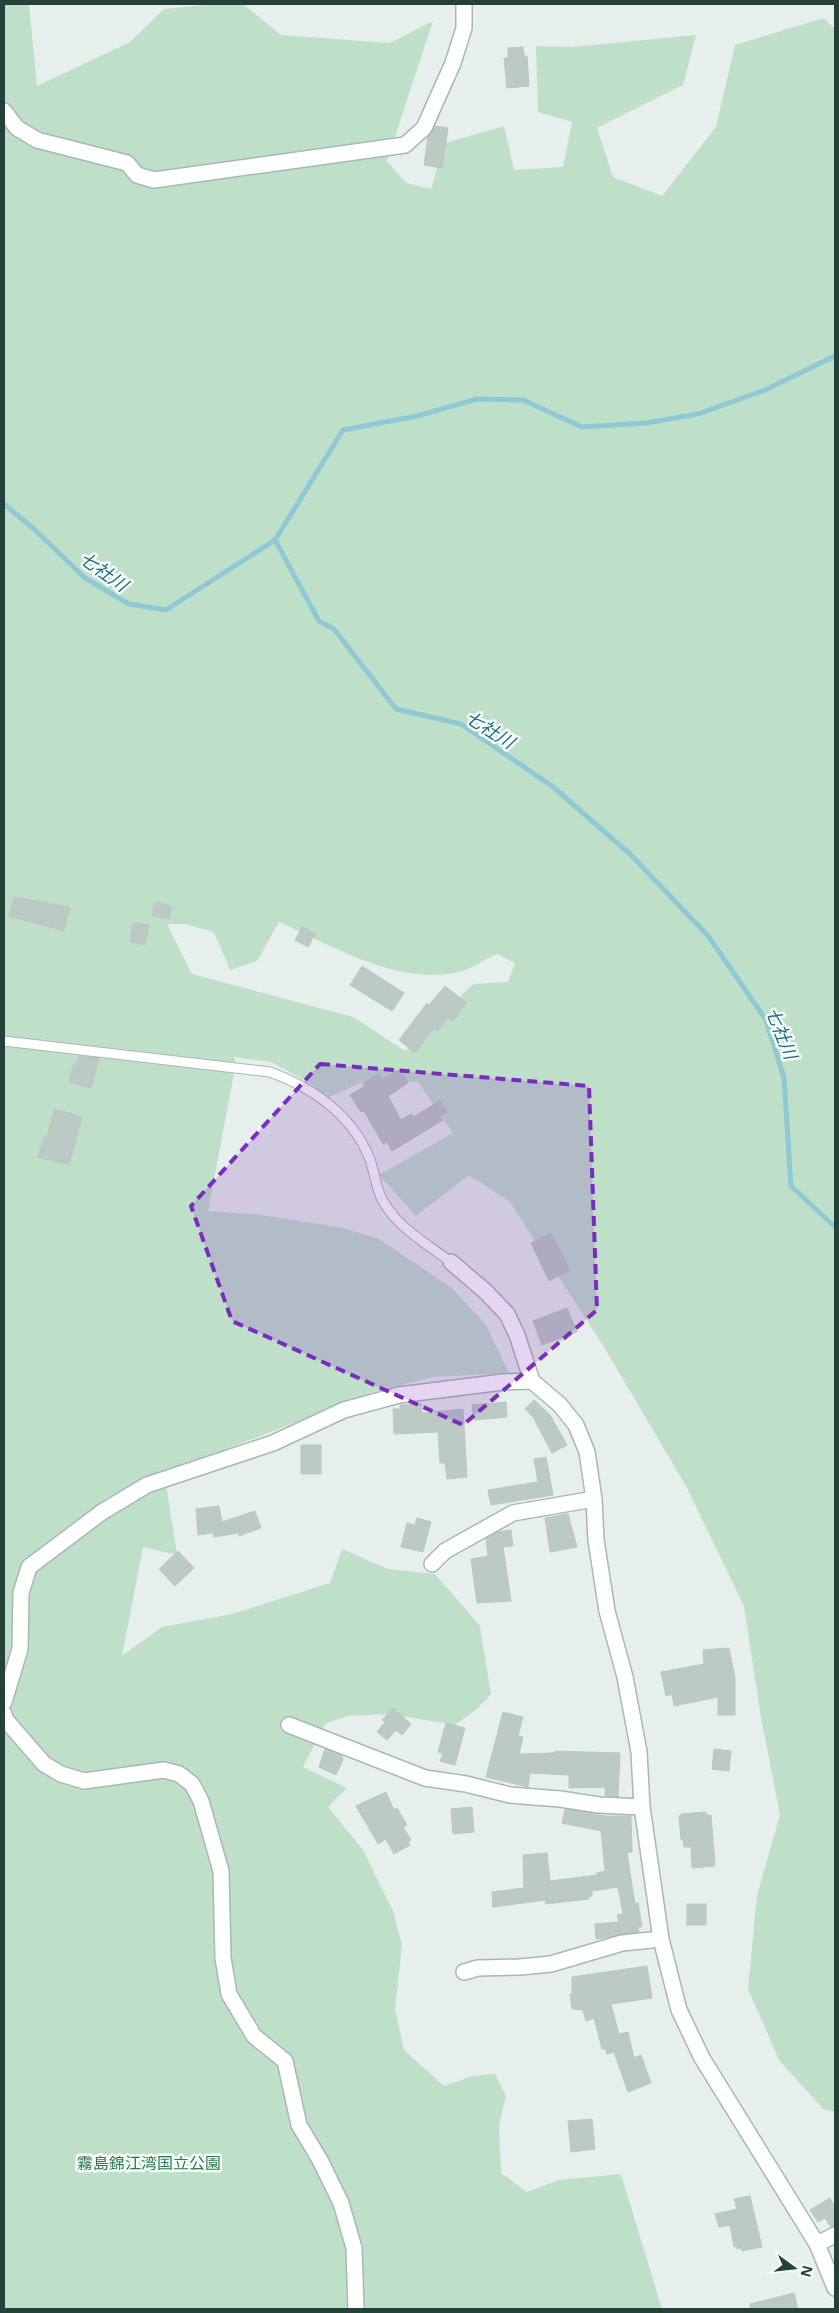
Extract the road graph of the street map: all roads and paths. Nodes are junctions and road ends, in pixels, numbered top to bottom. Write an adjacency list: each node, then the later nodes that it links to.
1 (464, 4): 2 (street)
2 (4, 111)
3 (4, 1040): 4 (lane)
4 (451, 1262): 5 (street)
5 (532, 1381): 6 (street); 8 (street)
6 (594, 1499): 7 (street); 11 (street)
7 (432, 1564)
8 (4, 1702)
9 (4, 1714): 17 (street)
10 (289, 1725): 11 (street)
11 (642, 1807): 12 (street)
12 (660, 1939): 13 (street); 15 (street)
13 (464, 1972)
14 (835, 2235): 15 (street)
15 (817, 2244): 16 (street)
16 (835, 2288)
17 (356, 2309)

